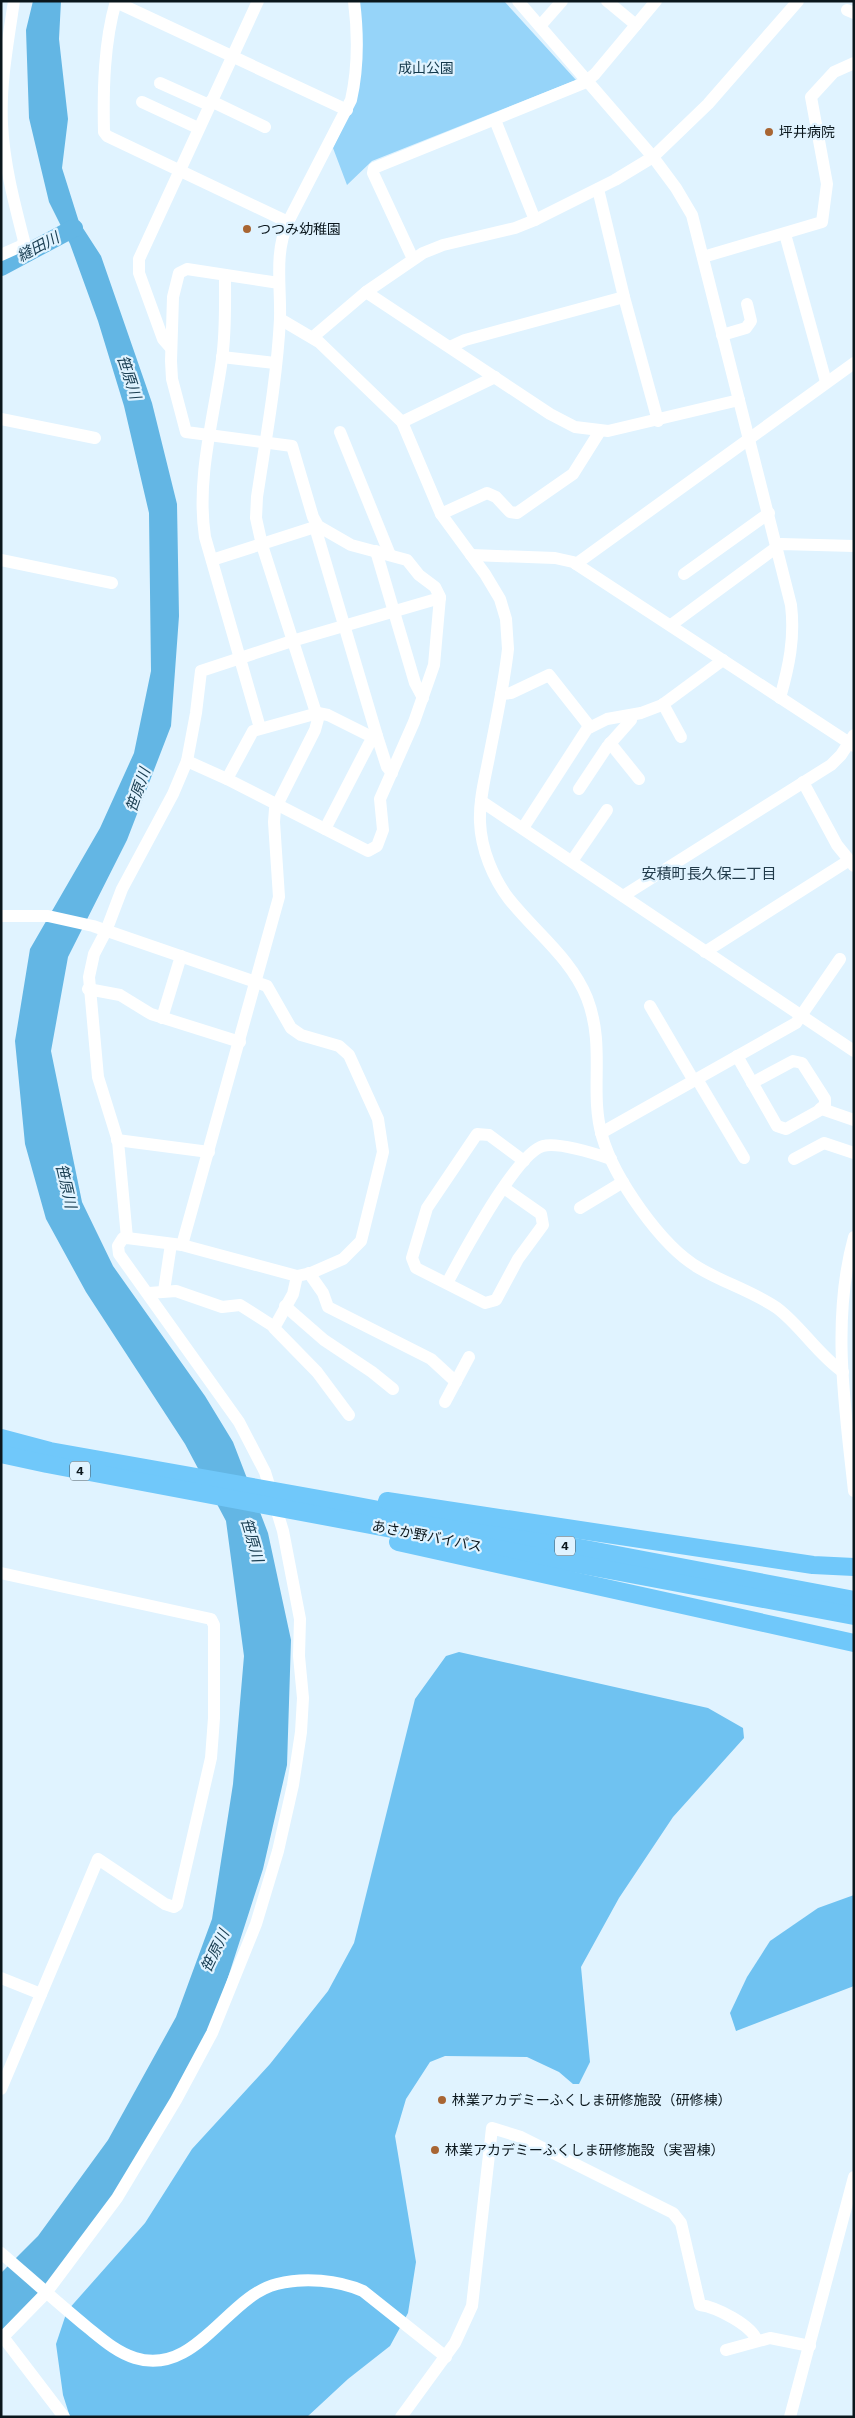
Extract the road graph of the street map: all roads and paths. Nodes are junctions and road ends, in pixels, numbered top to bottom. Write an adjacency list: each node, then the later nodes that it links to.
1 (14, 1): 28 (street)
2 (116, 1): 12 (street); 23 (street)
3 (258, 1): 12 (street)
4 (354, 1): 18 (street)
5 (518, 1): 11 (street)
6 (562, 1): 11 (street)
7 (607, 1): 10 (street)
8 (656, 1): 10 (street)
9 (798, 1): 22 (street)
10 (636, 25): 14 (street)
11 (540, 26): 14 (street)
12 (233, 56): 17 (street); 18 (street)
13 (854, 63): 27 (street)
14 (586, 81): 19 (street); 22 (street)
15 (160, 83): 17 (street)
16 (142, 102): 21 (street)
17 (210, 103): 20 (street); 21 (street)
18 (347, 110): 26 (street)
19 (494, 120): 25 (street); 30 (street)
20 (264, 127)
21 (198, 128): 23 (street)
22 (653, 157): 24 (street); 29 (street)
23 (178, 171): 26 (street); 39 (street)
24 (598, 189): 25 (street); 34 (street)
25 (536, 220): 30 (street)
26 (288, 222): 32 (street)
27 (785, 234): 29 (street); 45 (street)
28 (1, 255)
29 (702, 257): 37 (street)
30 (413, 259): 33 (street)
31 (225, 275): 32 (street); 39 (street); 41 (street)
32 (279, 283): 36 (street)
33 (366, 292): 38 (street); 40 (street)
34 (624, 297): 40 (street); 48 (street)
35 (746, 304): 37 (street)
36 (280, 319): 38 (street); 42 (street)
37 (722, 334): 46 (street)
38 (313, 337): 49 (street)
39 (170, 347): 52 (street)
40 (450, 347): 44 (street)
41 (222, 357): 42 (street); 52 (street)
42 (275, 363): 55 (street)
43 (854, 363): 45 (street)
44 (495, 377): 49 (street); 50 (street)
45 (826, 382): 54 (street)
46 (739, 400): 48 (street); 54 (street)
47 (1, 419): 53 (street)
48 (658, 421): 50 (street)
49 (402, 422): 57 (street)
50 (600, 431): 57 (street)
51 (340, 432): 63 (street)
52 (210, 435): 55 (street); 66 (street)
53 (95, 438)
54 (750, 439): 56 (street); 67 (street)
55 (265, 442): 58 (street); 59 (street)
56 (769, 513): 60 (street); 68 (street)
57 (441, 514): 64 (street)
58 (317, 527): 59 (street); 62 (street); 73 (street)
59 (262, 545): 66 (street); 74 (street)
60 (777, 546): 61 (street); 72 (street); 79 (street)
61 (854, 546)
62 (376, 551): 63 (street); 71 (street)
63 (390, 555): 70 (street)
64 (470, 555): 67 (street); 77 (street)
65 (1, 560): 69 (street)
66 (212, 560): 75 (street)
67 (576, 564): 72 (street)
68 (684, 574)
69 (112, 583)
70 (440, 598): 71 (street); 78 (street)
71 (394, 612): 73 (street); 78 (street)
72 (671, 625): 76 (street)
73 (345, 626): 74 (street); 85 (street)
74 (292, 641): 75 (street); 81 (street)
75 (240, 658): 84 (street); 89 (street)
76 (723, 660): 79 (street); 80 (street)
77 (501, 694): 83 (street); 95 (street)
78 (423, 698): 90 (street)
79 (780, 698): 87 (street)
80 (663, 704): 82 (street); 86 (street)
81 (315, 712): 84 (street); 85 (street); 96 (street)
82 (632, 715): 83 (street); 88 (street)
83 (590, 727): 98 (street)
84 (260, 728): 91 (street)
85 (376, 737): 90 (street); 99 (street)
86 (681, 737)
87 (852, 741): 93 (street)
88 (610, 743): 92 (street); 94 (street)
89 (187, 761): 91 (street); 104 (street)
90 (392, 772): 99 (street)
91 (227, 779): 96 (street)
92 (639, 779)
93 (803, 782): 101 (street); 102 (street)
94 (579, 789)
95 (481, 801): 98 (street); 120 (street)
96 (276, 805): 99 (street); 108 (street)
97 (607, 810): 100 (street)
98 (523, 828): 100 (street)
99 (325, 830)
100 (572, 861): 102 (street)
101 (851, 864): 105 (street)
102 (623, 896): 105 (street)
103 (1, 916): 104 (street)
104 (106, 931): 106 (street); 109 (street)
105 (705, 952): 111 (street)
106 (181, 956): 108 (street); 112 (street)
107 (840, 959): 111 (street)
108 (257, 981): 113 (street); 134 (street)
109 (88, 989): 112 (street); 121 (street)
110 (650, 1006): 116 (street)
111 (802, 1016): 114 (street); 115 (street)
112 (162, 1018): 113 (street)
113 (240, 1042): 122 (street)
114 (854, 1051)
115 (737, 1056): 116 (street); 117 (street)
116 (696, 1080): 120 (street); 124 (street)
117 (752, 1083): 118 (street); 118 (street)
118 (820, 1109): 119 (street)
119 (854, 1120)
120 (601, 1133): 125 (street)
121 (117, 1140): 122 (street); 132 (street)
122 (209, 1152): 133 (street)
123 (854, 1153): 126 (street)
124 (744, 1158)
125 (610, 1159): 127 (street); 128 (street)
126 (794, 1160)
127 (524, 1161): 129 (street); 135 (street)
128 (623, 1182): 130 (street); 141 (street)
129 (504, 1188): 135 (street); 135 (street)
130 (580, 1208)
131 (854, 1237): 141 (street)
132 (127, 1238): 133 (street); 137 (street)
133 (177, 1244): 134 (street); 136 (street)
134 (303, 1274): 138 (street); 142 (street)
135 (447, 1283)
136 (164, 1291): 137 (street); 139 (street)
137 (149, 1293): 163 (street)
138 (285, 1306): 139 (street); 143 (street)
139 (273, 1326): 145 (street)
140 (469, 1358): 142 (street)
141 (843, 1372): 146 (street)
142 (456, 1382): 144 (street)
143 (393, 1389)
144 (445, 1402)
145 (349, 1415)
146 (851, 1433): 150 (street)
147 (1, 1438): 149 (highway, あさか野バイパス / 4)
148 (1, 1454): 149 (highway, あさか野バイパス / 4)
149 (156, 1478): 151 (highway, あさか野バイパス / 4); 152 (highway, あさか野バイパス / 4)
150 (854, 1491)
151 (276, 1492): 153 (highway); 155 (highway, あさか野バイパス / 4)
152 (283, 1513): 156 (highway, あさか野バイパス / 4); 157 (highway)
153 (854, 1567)
154 (1, 1574): 159 (street)
155 (854, 1600)
156 (854, 1616)
157 (854, 1643)
158 (1, 1978): 159 (street)
159 (41, 1994): 160 (street)
160 (1, 2089)
161 (854, 2177): 166 (street)
162 (1, 2253): 163 (street)
163 (44, 2291): 164 (street); 168 (street)
164 (2, 2338): 169 (street)
165 (757, 2341): 166 (street); 167 (street); 168 (street)
166 (810, 2346): 171 (street)
167 (726, 2350)
168 (446, 2357): 170 (street)
169 (64, 2417)
170 (401, 2417)
171 (790, 2417)

